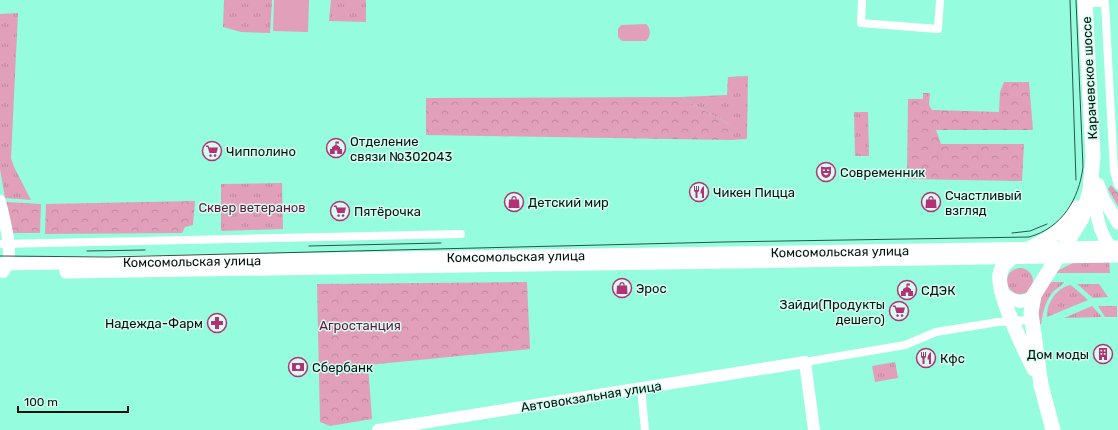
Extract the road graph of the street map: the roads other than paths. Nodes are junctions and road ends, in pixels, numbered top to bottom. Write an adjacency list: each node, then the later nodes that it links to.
1 (862, 0): 2 (street)
2 (940, 0)
3 (1085, 1): 4 (highway, Карачевское шоссе); 5 (street)
4 (1093, 156): 7 (main road); 10 (main road); 11 (highway); 12 (highway)
5 (1118, 184)
6 (0, 201): 9 (street)
7 (1118, 223)
8 (461, 234): 9 (street)
9 (4, 244): 15 (street)
10 (1116, 251): 11 (main road, Комсомольская улица)
11 (1061, 252): 12 (main road, Комсомольская улица); 17 (highway)
12 (1035, 253): 13 (highway, Комсомольская улица); 15 (main road, Комсомольская улица); 17 (main road)
13 (1012, 258): 14 (main road, Комсомольская улица); 16 (highway)
14 (974, 259): 15 (main road, Комсомольская улица); 16 (main road)
15 (3, 268)
16 (1000, 286): 17 (main road); 19 (highway)
17 (1037, 289): 18 (highway)
18 (1030, 320): 19 (street, Автовокзальная улица); 21 (highway)
19 (1013, 321): 20 (street, Автовокзальная улица); 21 (highway)
20 (805, 362): 22 (street, Автовокзальная улица); 25 (street)
21 (1041, 385): 26 (highway)
22 (641, 388): 23 (street, Автовокзальная улица); 24 (street)
23 (378, 430)
24 (645, 430)
25 (814, 430)
26 (1052, 430)

